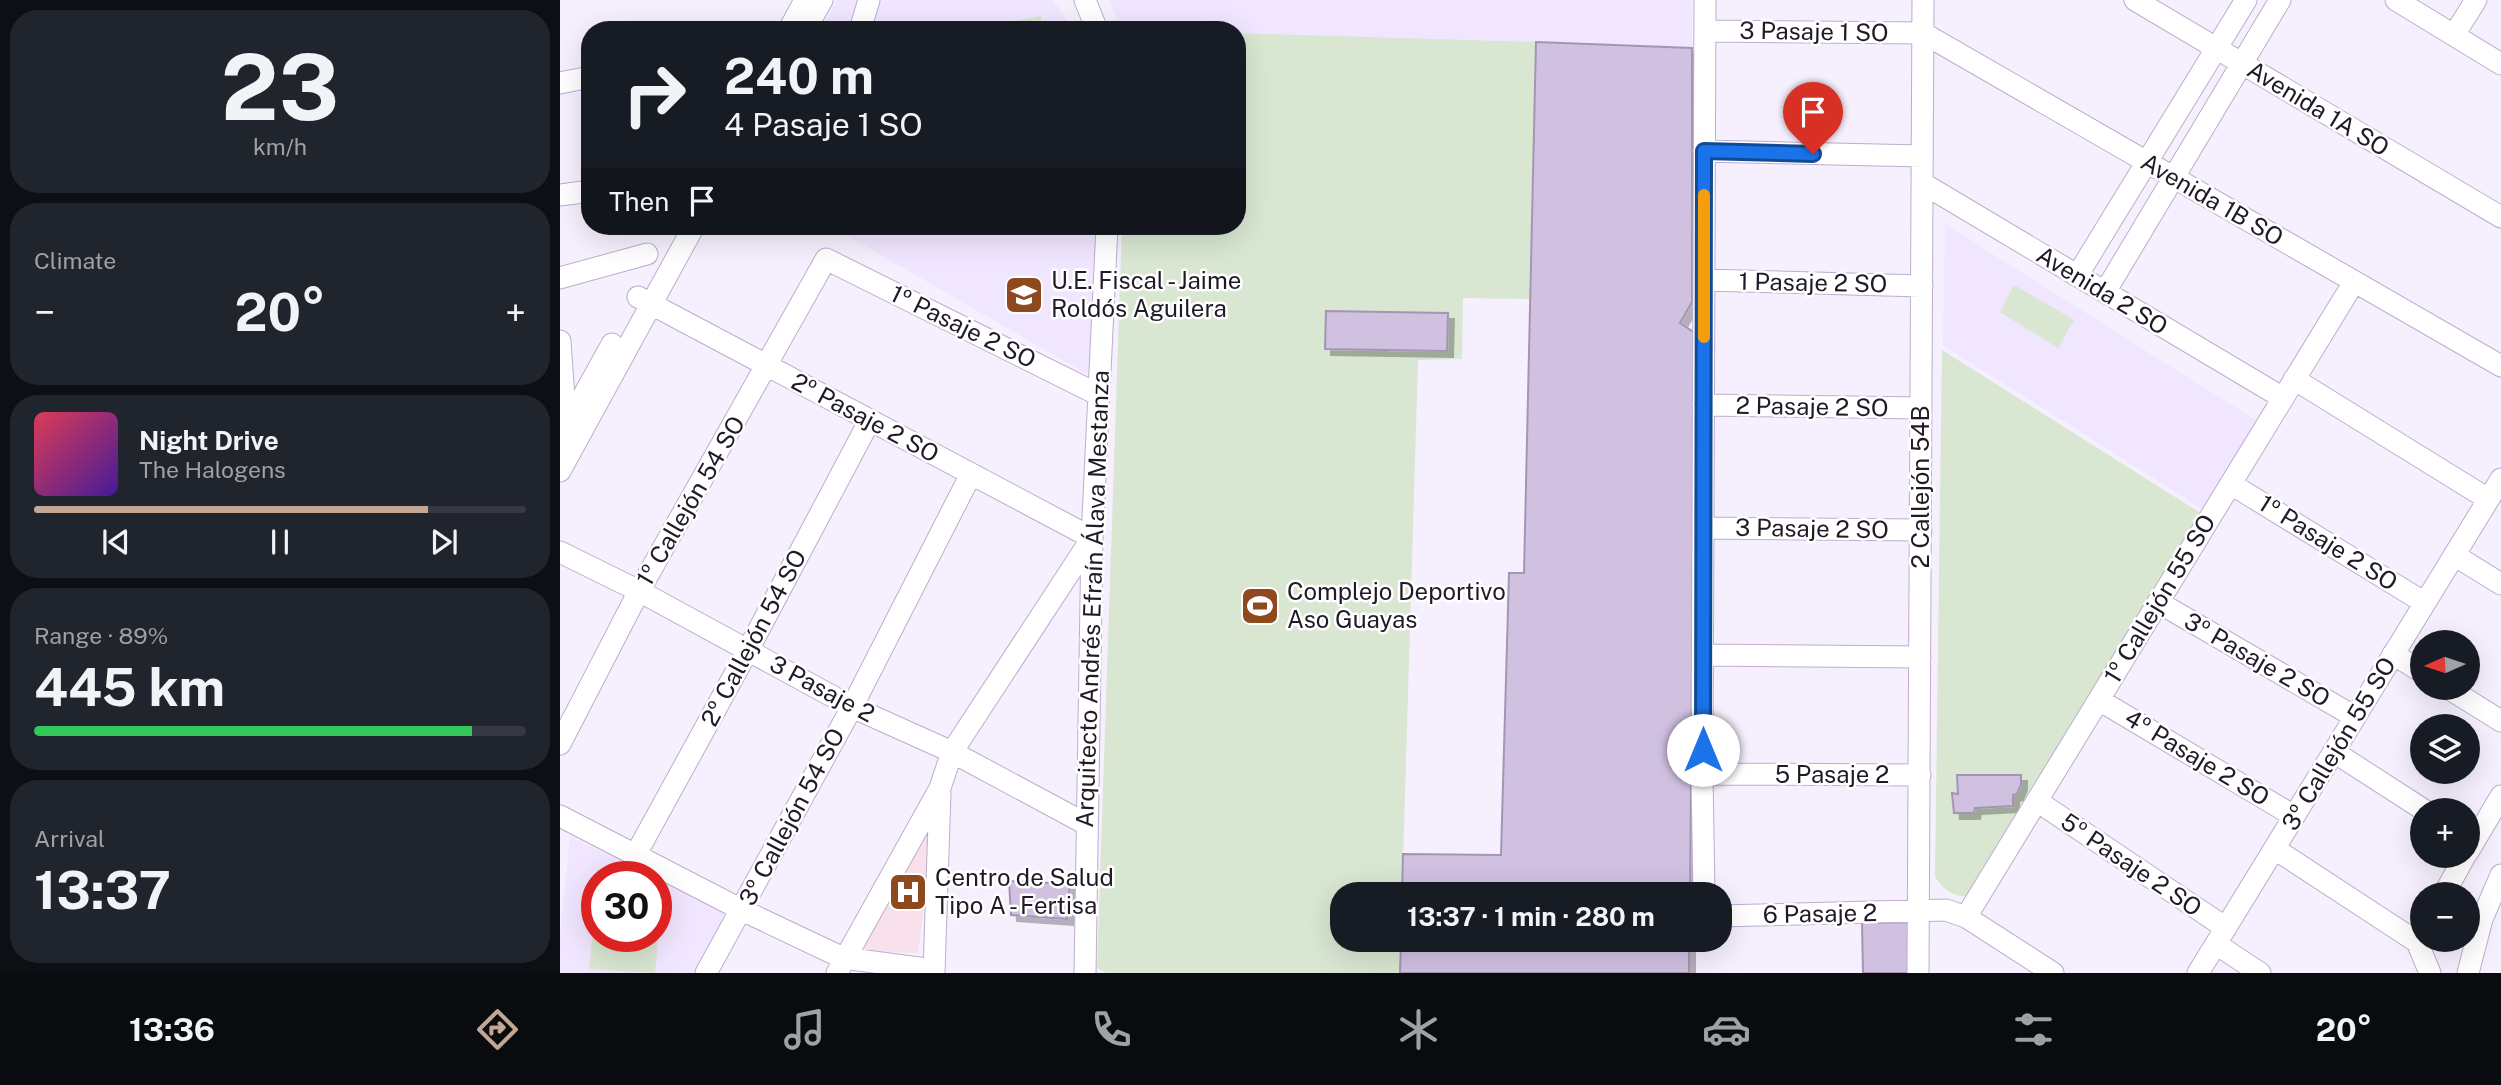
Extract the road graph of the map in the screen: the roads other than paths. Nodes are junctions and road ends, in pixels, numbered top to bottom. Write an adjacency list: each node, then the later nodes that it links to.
1 (805, 0): 12 (street)
2 (822, 0): 13 (street)
3 (869, 0): 14 (street)
4 (1085, 0): 15 (street)
5 (1705, 0): 16 (street)
6 (1923, 0): 17 (street, 2 Callejón 54B)
7 (2135, 0): 19 (street, Avenida 1A SO)
8 (2246, 0): 19 (street)
9 (2280, 0): 20 (street)
10 (2396, 0): 18 (street)
11 (2476, 0): 18 (street)
12 (794, 21)
13 (810, 21)
14 (863, 21)
15 (1093, 21)
16 (1704, 31): 17 (street, 3 Pasaje 1 SO); 24 (street)
17 (1923, 33): 25 (street, 2 Callejón 54B); 26 (street, Avenida 1B SO)
18 (2454, 35): 21 (street)
19 (2217, 48): 20 (street, Avenida 1A SO); 26 (street)
20 (2242, 64): 27 (street); 31 (street, Avenida 1A SO)
21 (2501, 64)
22 (581, 79): 23 (street)
23 (560, 83)
24 (1704, 151): 25 (street); 39 (street)
25 (1922, 156): 28 (street, 2 Callejón 54B)
26 (2147, 162): 27 (street, Avenida 1B SO); 37 (street)
27 (2174, 178): 40 (street, Avenida 1B SO); 42 (street)
28 (1922, 183): 37 (street, Avenida 2 SO); 41 (street, 2 Callejón 54B)
29 (581, 192): 30 (street)
30 (560, 195)
31 (2501, 217)
32 (674, 235): 43 (street)
33 (688, 235): 43 (street)
34 (1107, 235): 48 (street, Arquitecto Andrés Efraín Álava Mestanza)
35 (647, 254): 38 (street)
36 (826, 259): 45 (street, 1º Callejón 54 SO); 48 (street, 1º Pasaje 2 SO)
37 (2077, 276): 42 (street, Avenida 2 SO)
38 (560, 278)
39 (1704, 280): 41 (street, 1 Pasaje 2 SO); 50 (street)
40 (2354, 282): 46 (street, Avenida 1B SO); 47 (street, 1º Callejón 55 SO)
41 (1922, 286): 51 (street, 2 Callejón 54B)
42 (2105, 292): 49 (street, Avenida 2 SO)
43 (644, 300): 45 (street, 2º Pasaje 2 SO); 53 (street)
44 (560, 341): 53 (street)
45 (767, 366): 52 (street, 2º Pasaje 2 SO); 65 (street, 1º Callejón 54 SO)
46 (2501, 366)
47 (2294, 379): 49 (street, 1º Callejón 55 SO); 58 (street)
48 (1099, 395): 61 (street, Arquitecto Andrés Efraín Álava Mestanza)
49 (2283, 398): 57 (street, 1º Callejón 55 SO)
50 (1703, 405): 51 (street, 2 Pasaje 2 SO); 59 (street)
51 (1921, 408): 60 (street, 2 Callejón 54B)
52 (870, 420): 55 (street, 2º Pasaje 2 SO); 68 (street, 2º Callejón 54 SO)
53 (566, 432): 54 (street)
54 (560, 471)
55 (971, 474): 61 (street, 2º Pasaje 2 SO); 75 (street, 3º Callejón 54 SO)
56 (2501, 479): 58 (street, 3º Callejón 55 SO)
57 (2231, 484): 66 (street, 1º Callejón 55 SO); 67 (street, 1º Pasaje 2 SO)
58 (2488, 499): 63 (street, 3º Callejón 55 SO)
59 (1703, 528): 60 (street, 3 Pasaje 2 SO); 70 (street)
60 (1921, 530): 71 (street, 2 Callejón 54B)
61 (1093, 538): 79 (street); 89 (street, Arquitecto Andrés Efraín Álava Mestanza)
62 (560, 552): 65 (street, 3 Pasaje 2)
63 (2454, 555): 64 (street); 67 (street, 3º Callejón 55 SO)
64 (2501, 584)
65 (639, 592): 68 (street, 3 Pasaje 2); 78 (street, 1º Callejón 54 SO)
66 (2158, 602): 73 (street, 1º Callejón 55 SO); 76 (street, 3º Pasaje 2 SO)
67 (2425, 603): 69 (street, 3º Callejón 55 SO)
68 (748, 650): 75 (street, 3 Pasaje 2); 92 (street, 2º Callejón 54 SO)
69 (2393, 654): 72 (street); 76 (street, 3º Callejón 55 SO)
70 (1703, 655): 71 (street); 81 (street)
71 (1920, 657): 82 (street, 2 Callejón 54B)
72 (2410, 665)
73 (2099, 700): 85 (street, 1º Callejón 55 SO); 88 (street, 4º Pasaje 2 SO)
74 (2468, 700): 77 (street)
75 (852, 707): 79 (street, 3 Pasaje 2); 95 (street, 3º Callejón 54 SO)
76 (2355, 717): 80 (street, 3º Callejón 55 SO)
77 (2501, 720)
78 (560, 744)
79 (953, 752): 83 (street); 89 (street, 3 Pasaje 2)
80 (2334, 752): 86 (street); 88 (street, 3º Callejón 55 SO)
81 (1702, 774): 82 (street, 5 Pasaje 2); 94 (street)
82 (1920, 775): 96 (street, 2 Callejón 54B)
83 (940, 788): 102 (street); 103 (street)
84 (2501, 796): 90 (street)
85 (2037, 801): 98 (street, 1º Callejón 55 SO); 100 (street, 5º Pasaje 2 SO)
86 (2410, 801)
87 (560, 816): 92 (street)
88 (2294, 816): 91 (street, 3º Callejón 55 SO)
89 (1086, 824): 105 (street, Arquitecto Andrés Efraín Álava Mestanza)
90 (2480, 828)
91 (2274, 849): 99 (street); 100 (street, 3º Callejón 55 SO)
92 (636, 854): 95 (street)
93 (2501, 875): 111 (street)
94 (1704, 882)
95 (742, 910): 102 (street); 104 (street, 3º Callejón 54 SO)
96 (1919, 911): 97 (street, 6 Pasaje 2); 98 (street, 6 Pasaje 2); 106 (street, 2 Callejón 54B)
97 (1732, 916)
98 (1966, 917): 107 (street)
99 (2410, 932)
100 (2221, 936): 108 (street, 3º Callejón 55 SO); 109 (street, 5º Pasaje 2 SO)
101 (2423, 952): 110 (street)
102 (840, 966): 103 (street)
103 (934, 972)
104 (706, 973)
105 (1085, 973)
106 (1918, 973)
107 (2053, 973)
108 (2198, 973)
109 (2260, 973)
110 (2430, 973)
111 (2468, 973)

